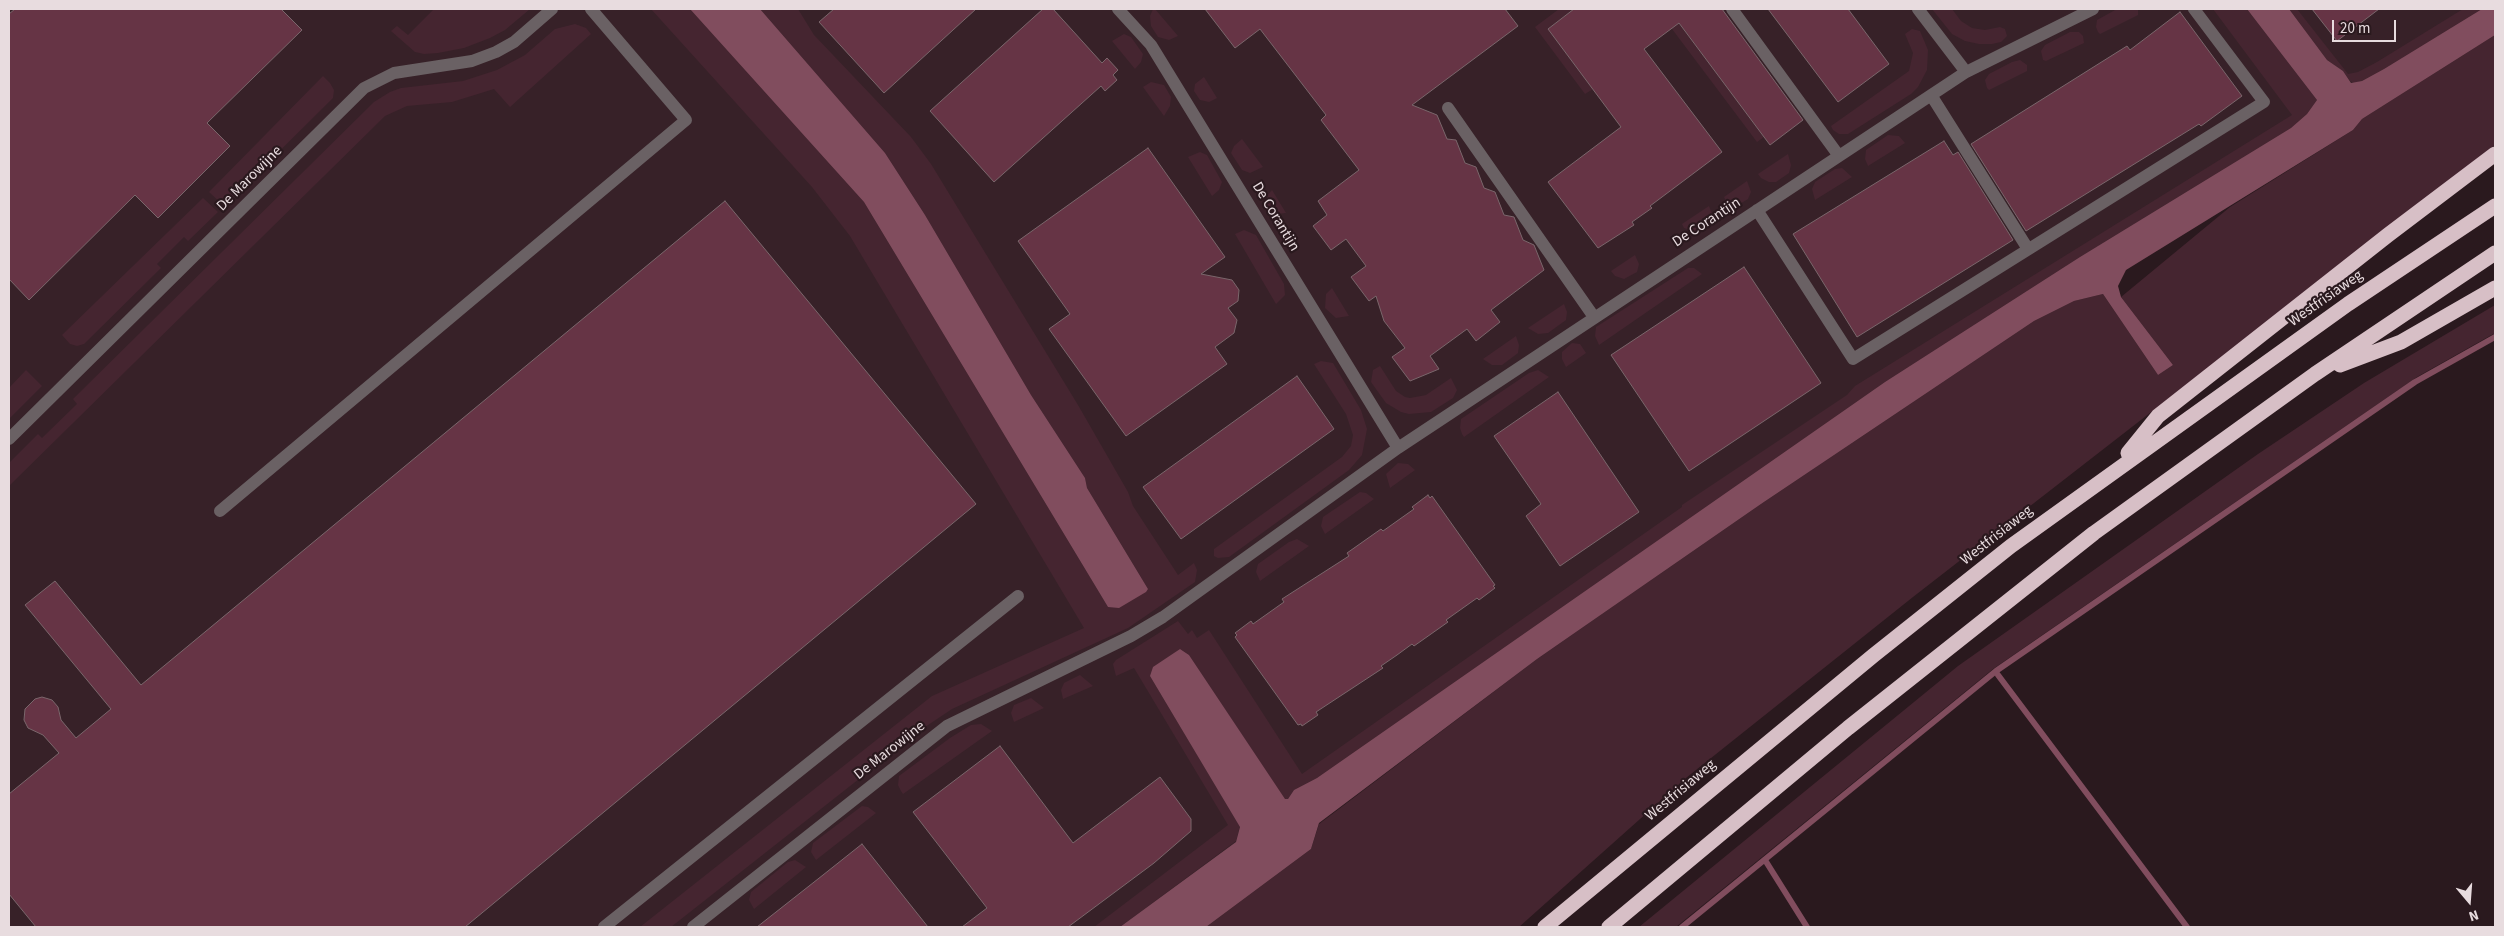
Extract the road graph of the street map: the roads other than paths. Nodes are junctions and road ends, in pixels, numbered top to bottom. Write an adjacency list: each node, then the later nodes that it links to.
1 (552, 9): 20 (street, De Marowijne)
2 (591, 9): 23 (street)
3 (1118, 9): 21 (street, De Corantijn)
4 (1732, 9): 12 (street)
5 (1918, 9): 8 (street)
6 (2094, 9): 8 (street, De Corantijn)
7 (2194, 9): 15 (street)
8 (1966, 72): 9 (street, De Corantijn)
9 (1931, 95): 12 (street, De Corantijn); 15 (street)
10 (1448, 108): 18 (street)
11 (2495, 154): 22 (highway)
12 (1838, 156): 14 (street, De Corantijn)
13 (2495, 206): 22 (highway, Westfrisiaweg)
14 (1757, 210): 15 (street); 18 (street, De Corantijn)
15 (2028, 249)
16 (2495, 254): 19 (highway)
17 (2495, 288): 19 (highway)
18 (1594, 317): 21 (street, De Corantijn)
19 (2315, 374): 29 (highway)
20 (9, 439)
21 (1398, 448): 25 (street, De Corantijn)
22 (2116, 468): 28 (highway, Westfrisiaweg)
23 (220, 511)
24 (1018, 596): 26 (street)
25 (1131, 636): 27 (street, De Marowijne)
26 (604, 927)
27 (693, 927)
28 (1545, 927)
29 (1609, 927)

